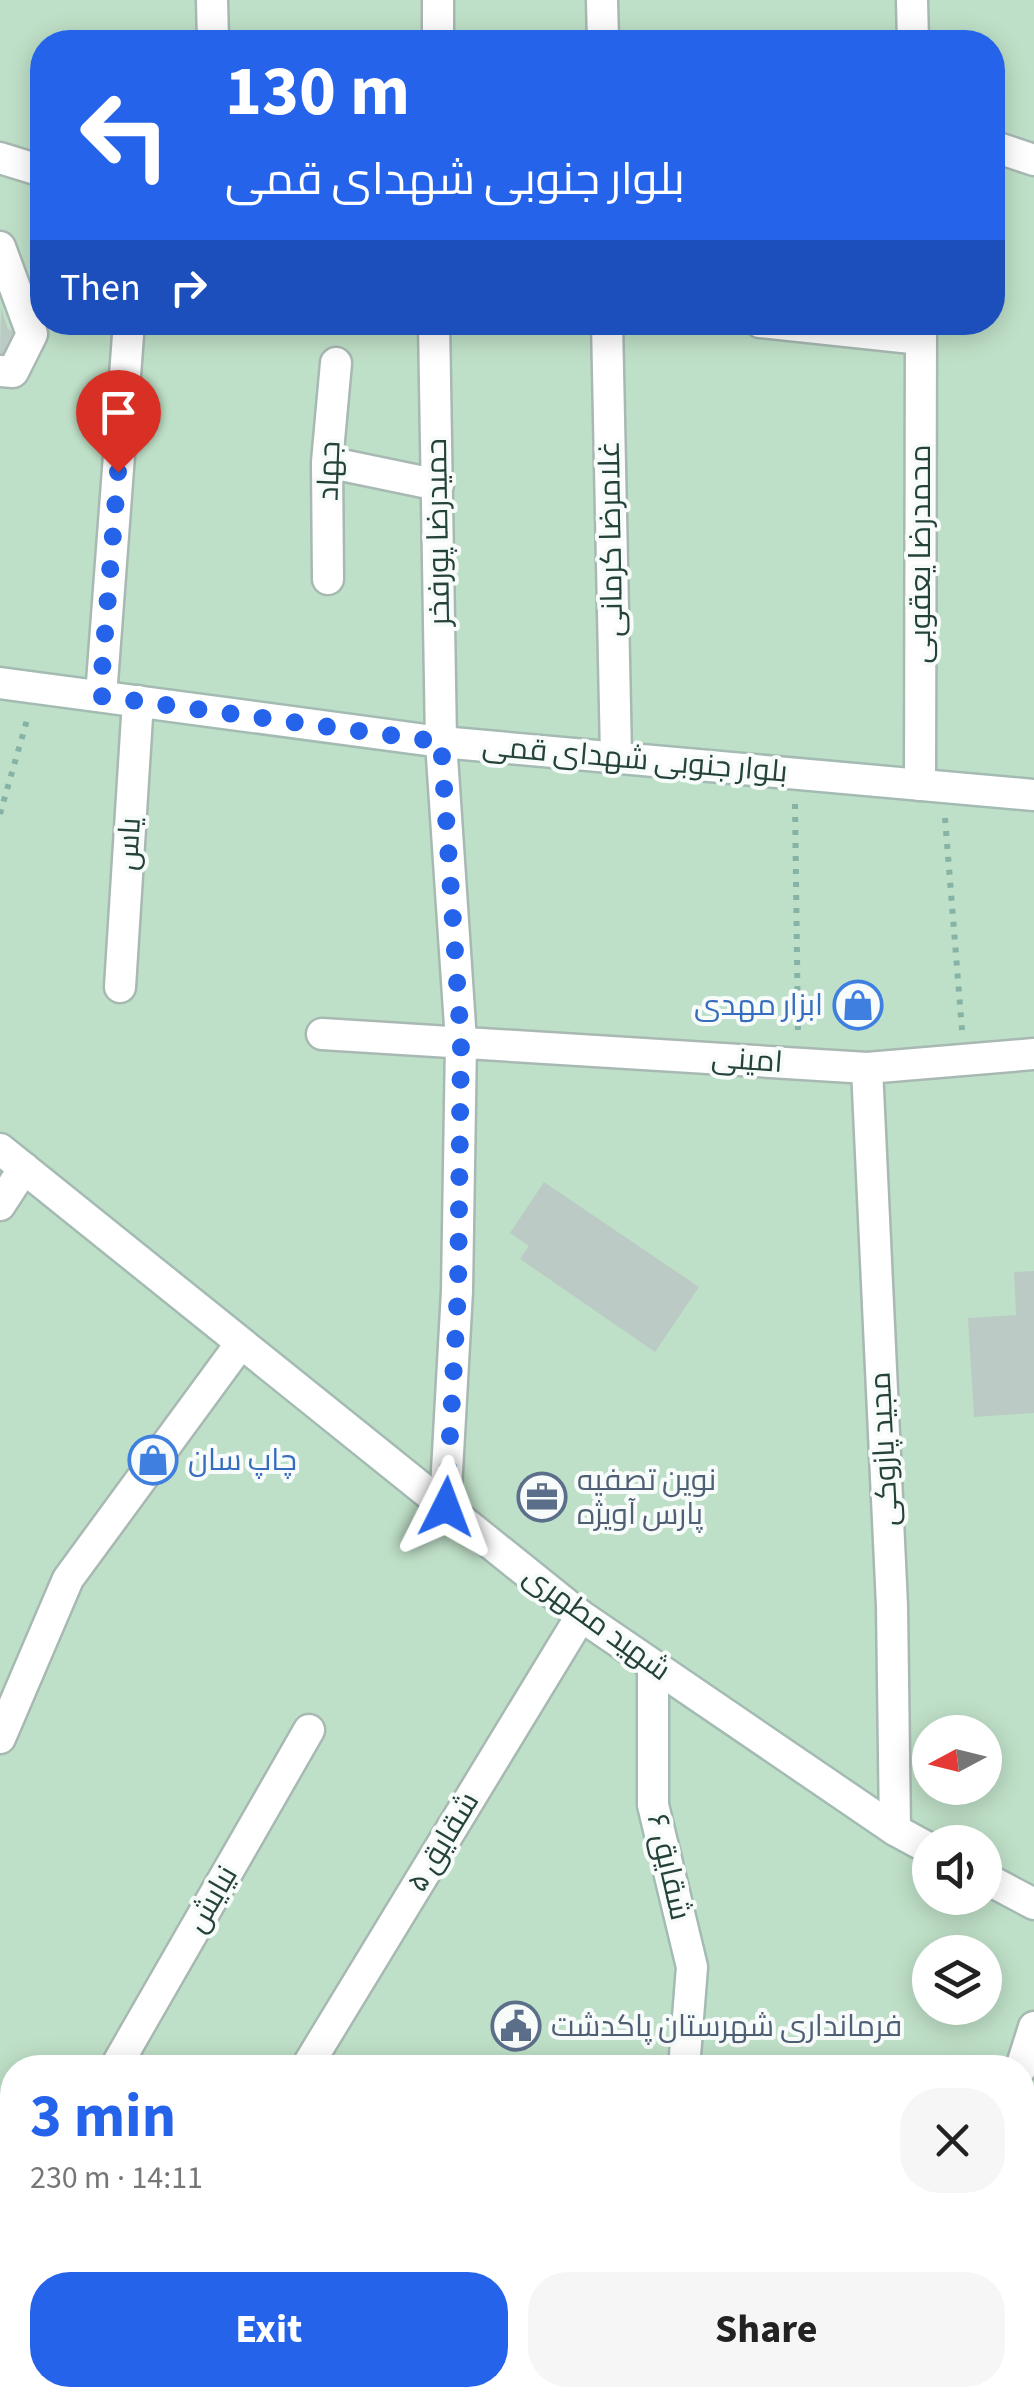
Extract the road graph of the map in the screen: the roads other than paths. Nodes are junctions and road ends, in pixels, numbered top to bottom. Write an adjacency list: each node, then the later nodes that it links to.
1 (212, 0): 5 (street)
2 (438, 0): 6 (street)
3 (602, 0): 7 (street)
4 (912, 0): 8 (street)
5 (213, 30)
6 (438, 30)
7 (603, 30)
8 (913, 30)
9 (1005, 150): 11 (street)
10 (0, 158): 12 (street)
11 (1034, 160)
12 (30, 167)
13 (0, 246): 14 (street)
14 (30, 328)
15 (32, 335): 21 (street)
16 (128, 335): 26 (street)
17 (434, 335): 23 (street, حمیدرضا پورفخر)
18 (607, 335): 29 (street, غلامرضا کرمانی)
19 (921, 335): 30 (street, محمدرضا یعقوبی)
20 (336, 363): 22 (street, جهاد)
21 (0, 371)
22 (327, 462): 23 (street); 24 (street, جهاد)
23 (438, 486): 28 (street, حمیدرضا پورفخر)
24 (328, 579)
25 (0, 683): 26 (street, بلوار جنوبی شهدای قمی)
26 (100, 696): 27 (street, بلوار جنوبی شهدای قمی)
27 (138, 701): 28 (street, بلوار جنوبی شهدای قمی); 32 (street, یاس)
28 (441, 742): 29 (street, بلوار جنوبی شهدای قمی); 34 (street, حمیدرضا پورفخر)
29 (616, 756): 30 (street, بلوار جنوبی شهدای قمی)
30 (931, 786): 31 (street, بلوار جنوبی شهدای قمی)
31 (1034, 796)
32 (120, 987)
33 (322, 1034): 34 (street, امینی)
34 (461, 1041): 36 (street, امینی); 40 (street, حمیدرضا پورفخر)
35 (1034, 1054): 36 (street, امینی)
36 (867, 1068): 45 (street, مجید پازوکی)
37 (12, 1159): 38 (street); 39 (street, شهید مطهری)
38 (0, 1204)
39 (241, 1343): 40 (street, شهید مطهری); 44 (street)
40 (446, 1507): 41 (street, شهید مطهری)
41 (581, 1616): 42 (street, شهید مطهری); 51 (street, شقایق ۵)
42 (654, 1665): 45 (street, شهید مطهری); 52 (street, شقایق ۶)
43 (309, 1730): 50 (street, نیایش)
44 (0, 1738)
45 (895, 1830): 46 (street, شهید مطهری)
46 (912, 1839)
47 (1002, 1887): 48 (street)
48 (1034, 1904)
49 (1034, 2028): 53 (street)
50 (122, 2055)
51 (314, 2055)
52 (685, 2055)
53 (1025, 2055)

